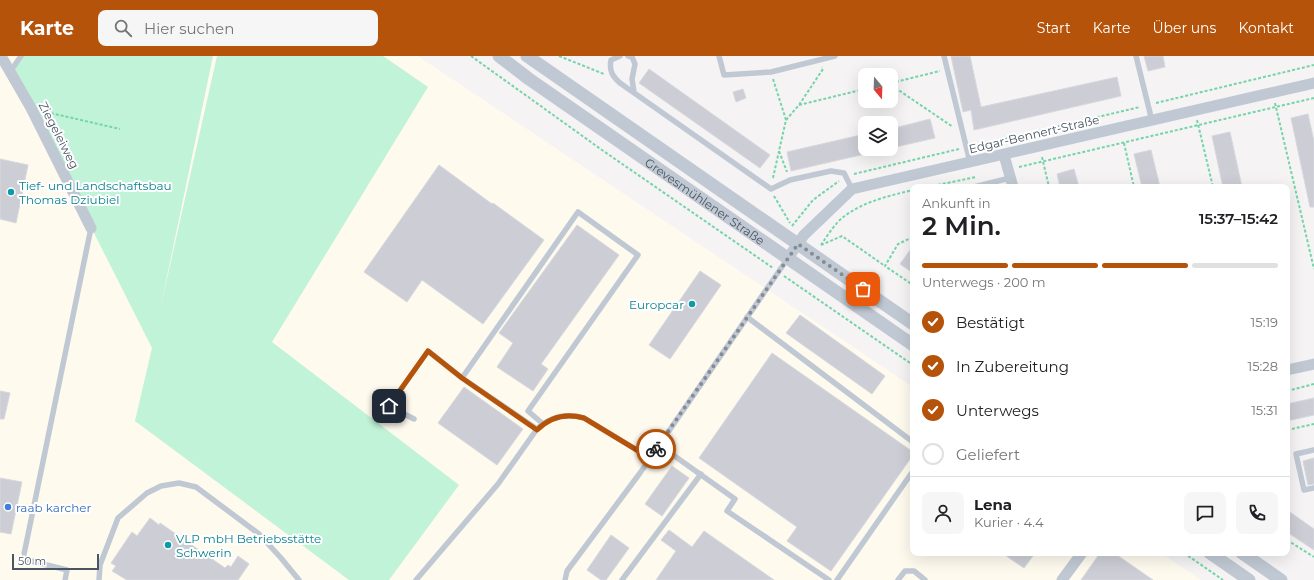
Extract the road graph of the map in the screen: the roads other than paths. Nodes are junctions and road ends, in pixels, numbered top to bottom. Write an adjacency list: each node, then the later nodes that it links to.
1 (1, 56): 11 (street, Ziegeleiweg)
2 (21, 56): 11 (lane)
3 (499, 56): 22 (street, Grevesmühlener Straße)
4 (527, 56): 21 (street, Grevesmühlener Straße)
5 (620, 56): 13 (lane)
6 (628, 56): 13 (lane)
7 (719, 56): 8 (lane)
8 (835, 56)
9 (944, 56): 16 (lane)
10 (1136, 56): 14 (lane)
11 (10, 72): 20 (street, Ziegeleiweg)
12 (1314, 83): 14 (street, Edgar-Bennert-Straße)
13 (634, 92): 19 (lane)
14 (1152, 121): 15 (street, Edgar-Bennert-Straße)
15 (1004, 155): 16 (street, Edgar-Bennert-Straße); 17 (street)
16 (970, 163): 19 (street, Edgar-Bennert-Straße)
17 (1010, 178): 18 (lane)
18 (986, 184)
19 (852, 189): 21 (street)
20 (91, 228): 42 (lane)
21 (798, 244): 22 (street); 24 (street, Grevesmühlener Straße)
22 (788, 258): 23 (lane); 25 (street, Grevesmühlener Straße)
23 (747, 317): 32 (lane); 33 (lane)
24 (910, 322)
25 (910, 343)
26 (1314, 364): 27 (street)
27 (1290, 369)
28 (462, 378): 29 (lane); 30 (lane); 31 (lane)
29 (414, 420)
30 (543, 424): 31 (lane); 35 (lane)
31 (537, 430): 45 (lane)
32 (910, 440)
33 (659, 445): 35 (lane); 36 (lane)
34 (1314, 450): 38 (lane)
35 (650, 458): 46 (lane)
36 (701, 474): 47 (lane); 48 (lane)
37 (910, 475): 49 (lane)
38 (1314, 488)
39 (1080, 556): 52 (street)
40 (1214, 556): 53 (street)
41 (1246, 556): 54 (street)
42 (65, 580)
43 (99, 580): 44 (lane)
44 (298, 580)
45 (416, 580)
46 (565, 580)
47 (622, 580)
48 (829, 580)
49 (836, 580)
50 (898, 580): 51 (lane)
51 (925, 580)
52 (1062, 580)
53 (1249, 580)
54 (1281, 580)

